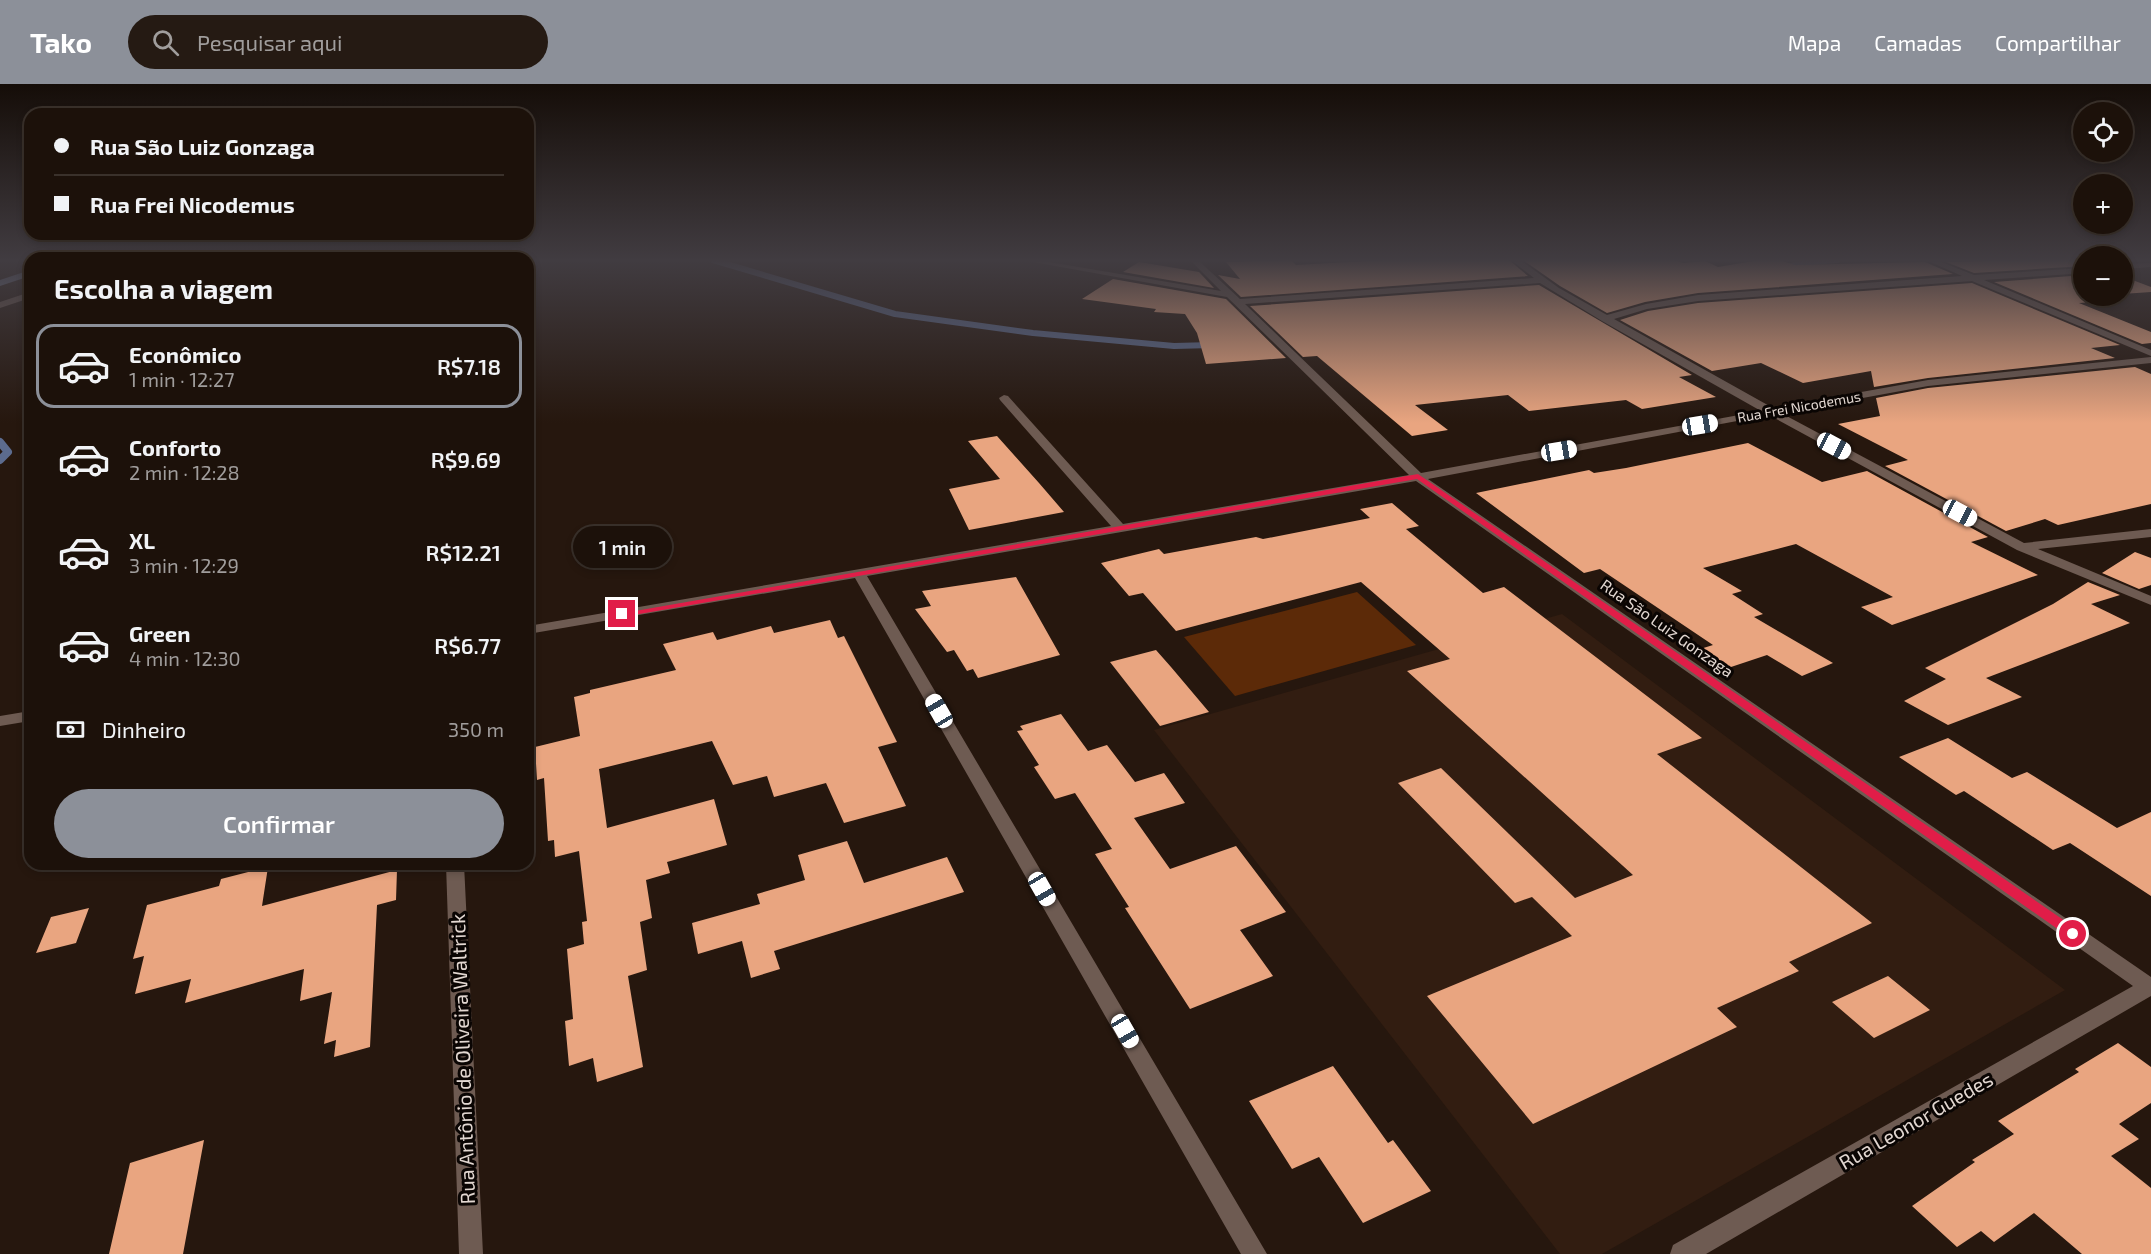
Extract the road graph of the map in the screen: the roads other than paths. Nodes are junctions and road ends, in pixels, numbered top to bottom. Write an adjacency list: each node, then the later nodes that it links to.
1 (1251, 315): 10 (street, Rua São Luiz Gonzaga)
2 (1598, 315): 5 (street)
3 (1621, 315): 5 (street)
4 (2060, 315): 6 (street)
5 (1605, 319): 9 (street)
6 (2151, 353)
7 (2151, 360): 9 (street, Rua Frei Nicodemus)
8 (1004, 398): 11 (street)
9 (1771, 412): 10 (street, Rua Frei Nicodemus); 13 (street)
10 (1418, 477): 11 (street, Rua Frei Nicodemus); 20 (street, Rua São Luiz Gonzaga)
11 (1120, 528): 14 (street, Rua Frei Nicodemus)
12 (2151, 533): 13 (street)
13 (2022, 547): 15 (street)
14 (859, 573): 16 (street, Rua Frei Nicodemus); 22 (street)
15 (2151, 601)
16 (534, 629)
17 (24, 717): 18 (street)
18 (0, 721)
19 (455, 870): 21 (street, Rua Antônio de Oliveira Waltrick)
20 (2151, 988): 23 (street, Rua Leonor Guedes)
21 (471, 1254)
22 (1255, 1254)
23 (1682, 1254)

